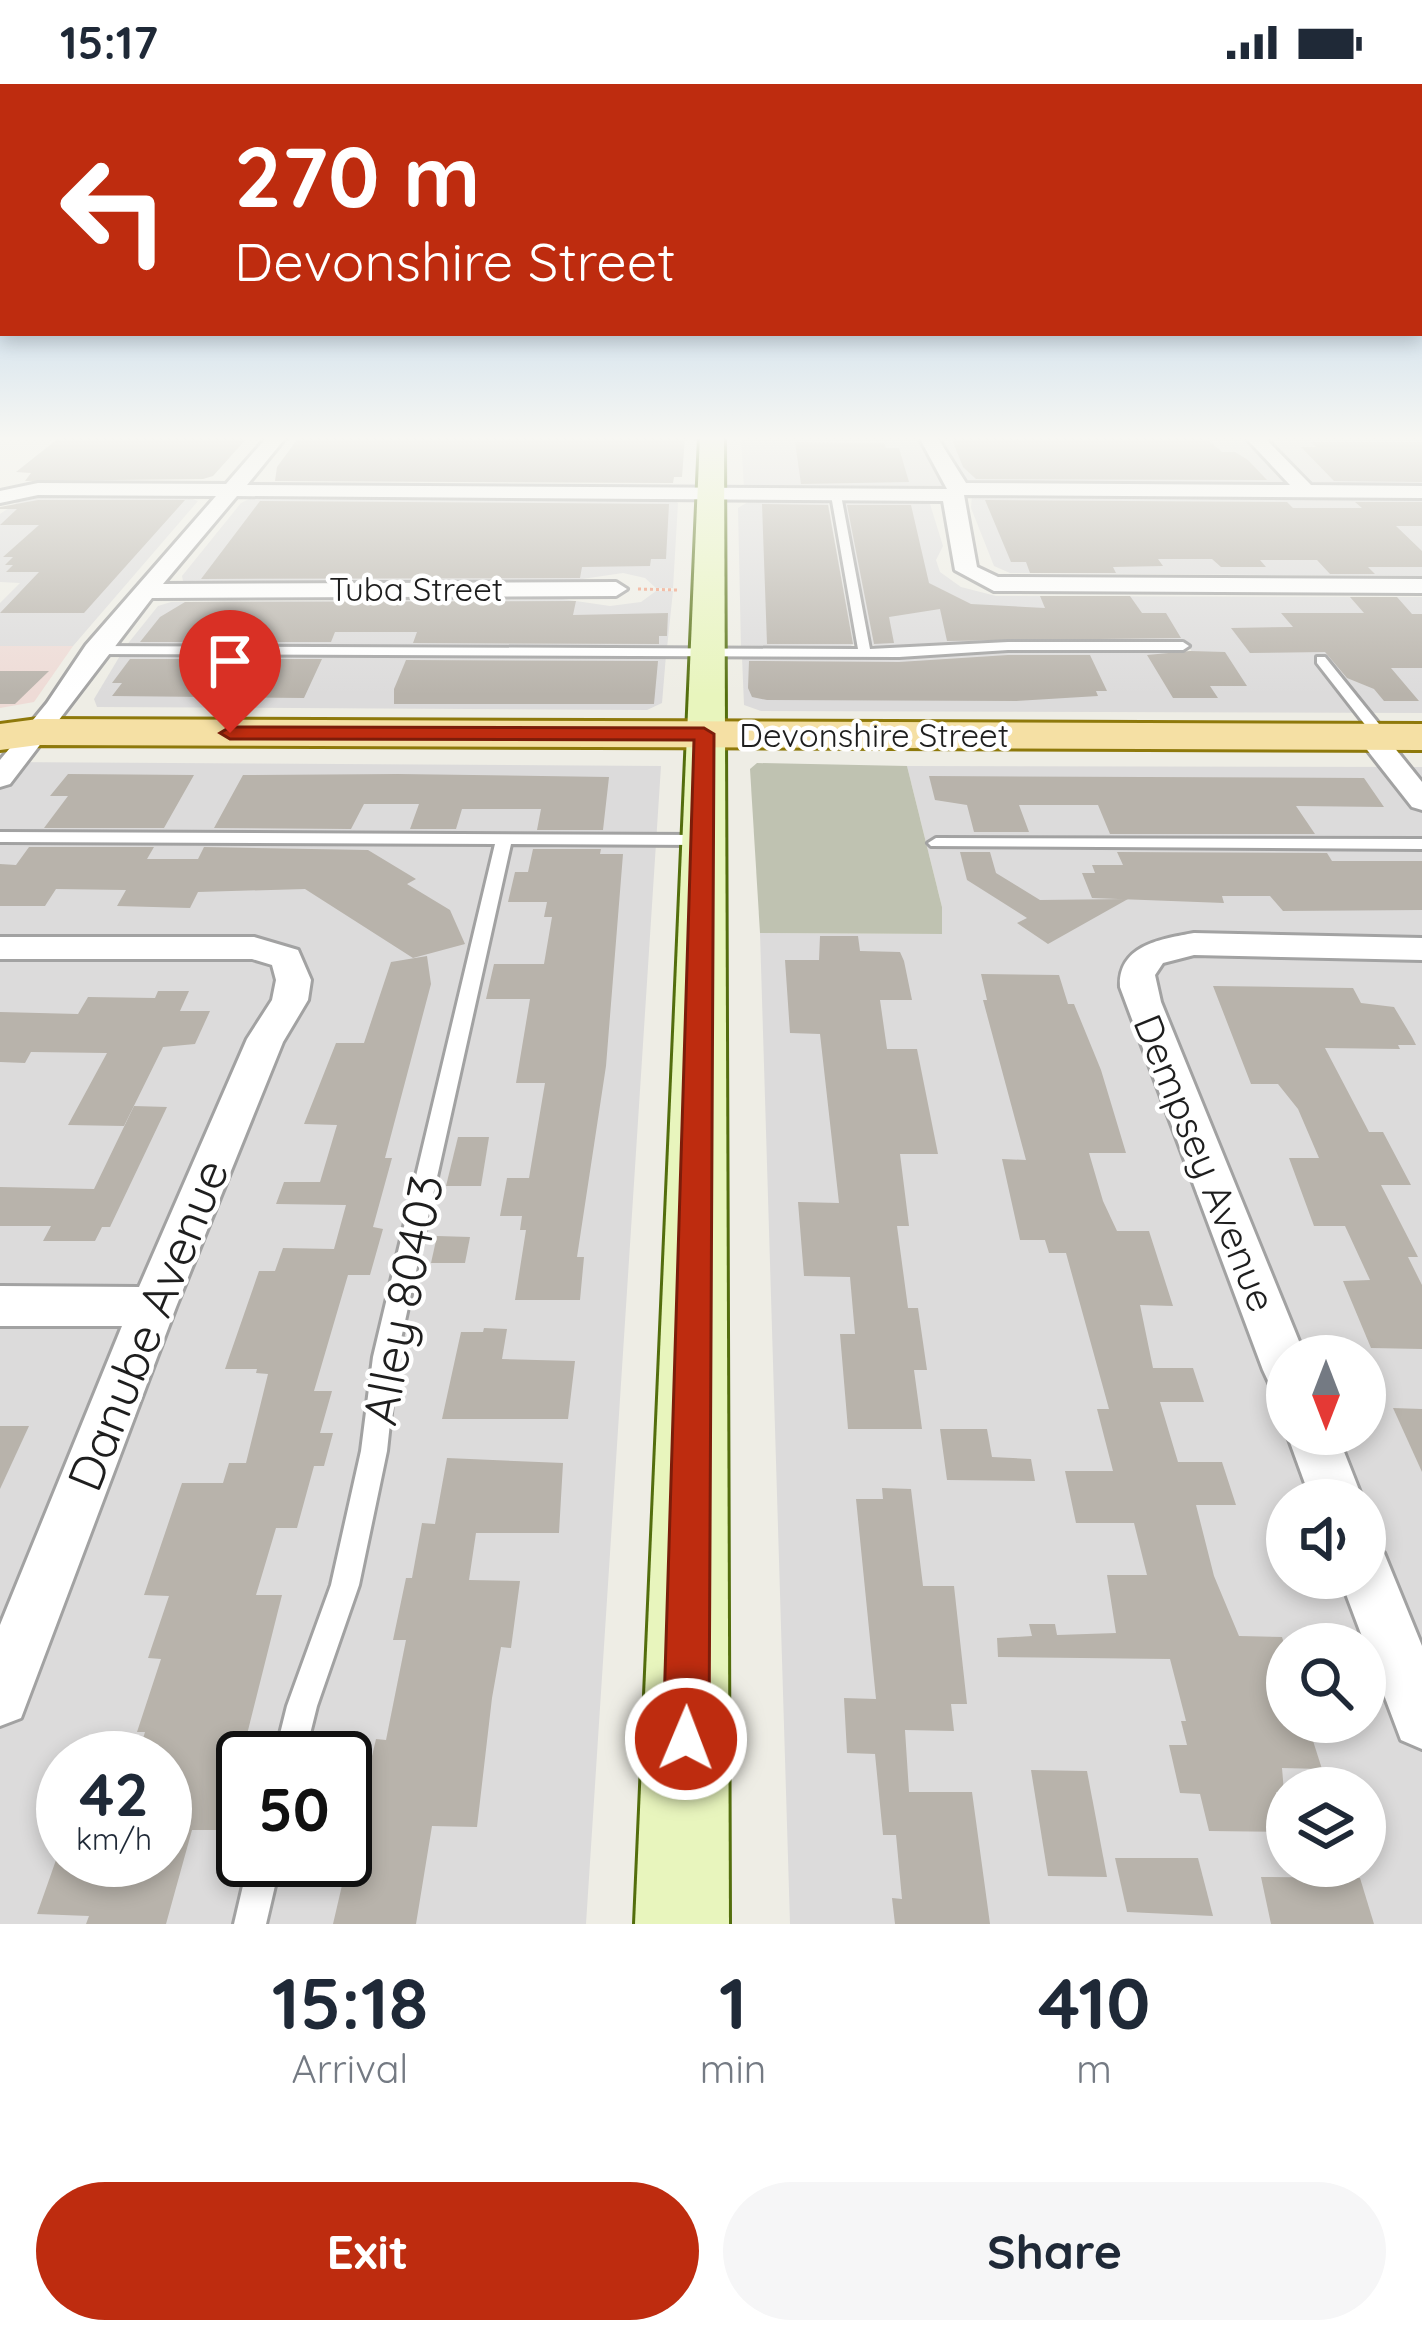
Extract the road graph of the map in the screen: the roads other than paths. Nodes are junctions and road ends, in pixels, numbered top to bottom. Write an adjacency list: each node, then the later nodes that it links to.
1 (202, 523): 7 (street)
2 (710, 523): 10 (main road)
3 (841, 523): 11 (lane)
4 (961, 523): 5 (street)
5 (1422, 586)
6 (616, 589): 7 (street, Tuba Street)
7 (145, 591): 9 (street)
8 (1183, 646): 11 (lane)
9 (95, 650): 10 (lane); 13 (street)
10 (706, 652): 11 (lane); 14 (main road)
11 (865, 653)
12 (1321, 660): 15 (lane)
13 (12, 732): 14 (main road, Devonshire Street); 16 (street)
14 (704, 734): 15 (main road, Devonshire Street); 20 (main road)
15 (1392, 737): 17 (street)
16 (0, 778)
17 (1422, 802)
18 (0, 837): 19 (lane)
19 (504, 839): 20 (lane); 31 (lane, Alley 80403)
20 (702, 840): 34 (main road)
21 (936, 843): 22 (lane)
22 (1422, 844)
23 (0, 948): 26 (street, Danube Avenue)
24 (1422, 949): 27 (street, Dempsey Avenue)
25 (0, 1306): 26 (street)
26 (153, 1307): 29 (street, Danube Avenue)
27 (1273, 1335)
28 (1375, 1599): 30 (street)
29 (0, 1697)
30 (1422, 1719)
31 (296, 1731)
32 (259, 1887): 33 (lane)
33 (250, 1924)
34 (682, 1924)

